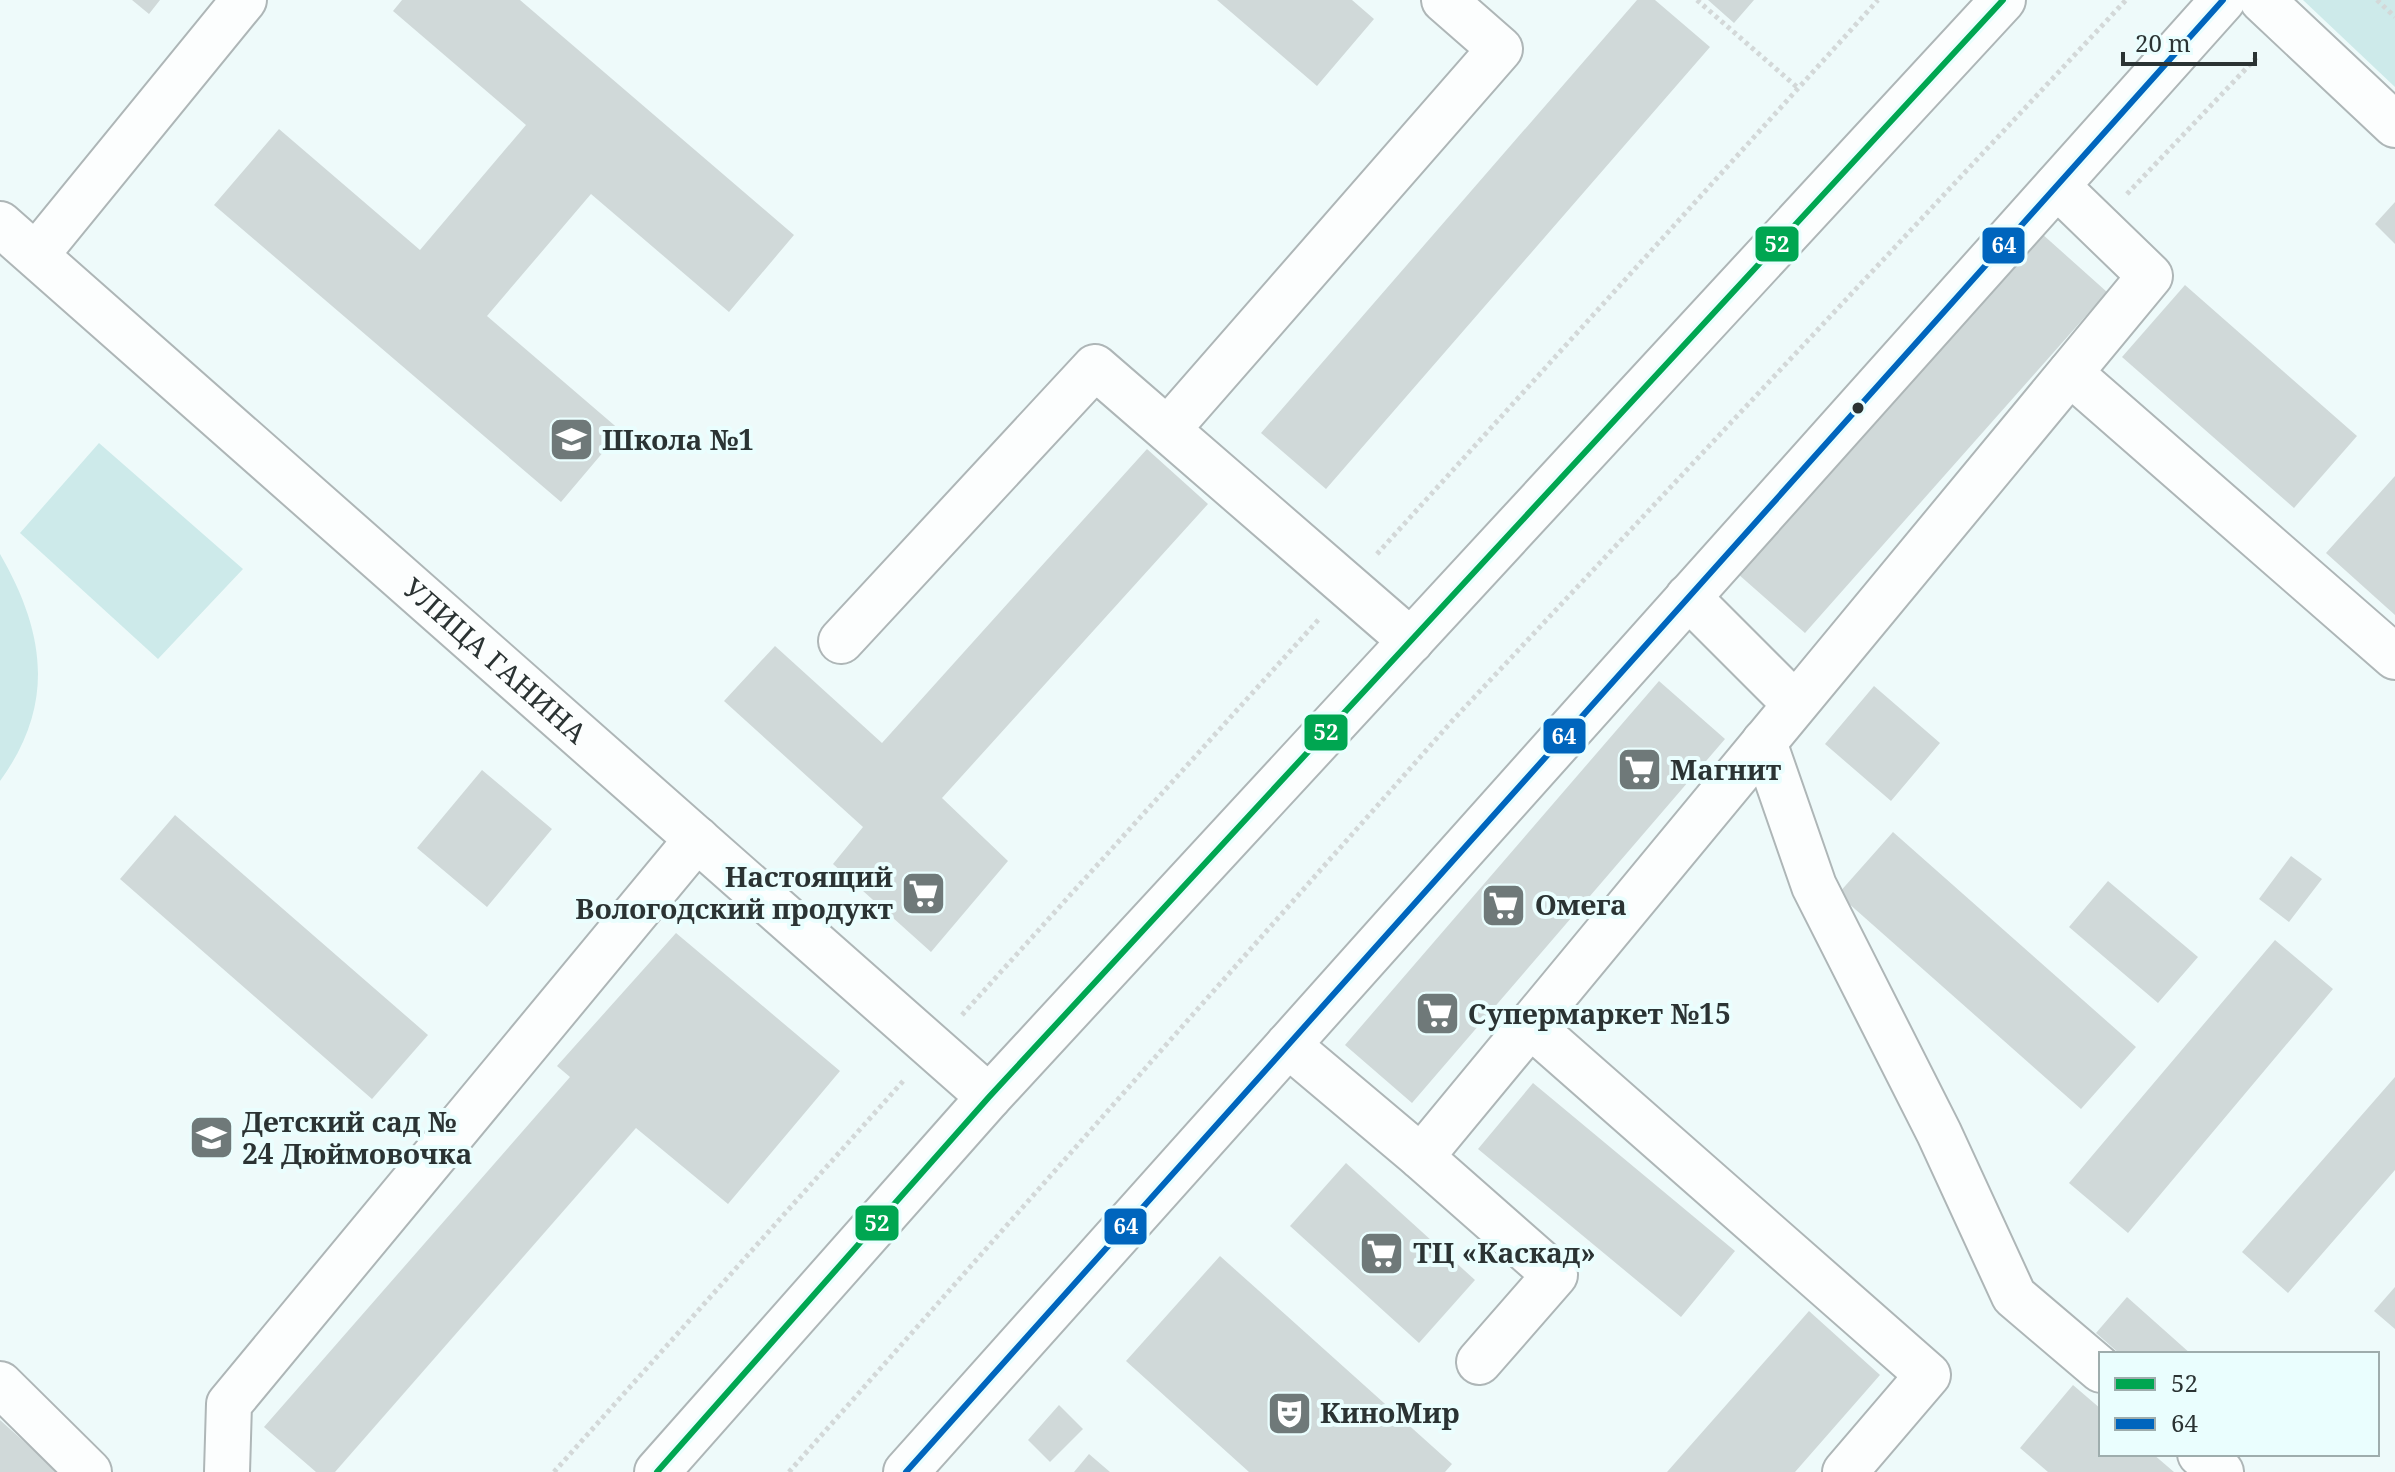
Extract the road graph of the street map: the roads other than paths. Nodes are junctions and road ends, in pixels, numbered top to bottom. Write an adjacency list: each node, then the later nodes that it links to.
1 (244, 0): 9 (street)
2 (1444, 0): 11 (street)
3 (2003, 0): 14 (street)
4 (2223, 0): 7 (street)
5 (2262, 0): 6 (street)
6 (2395, 125)
7 (2057, 186): 10 (street); 12 (street)
8 (0, 224): 9 (street, УЛИЦА ГАНИНА)
9 (36, 255): 18 (street, УЛИЦА ГАНИНА)
10 (2070, 373): 15 (street); 16 (street)
11 (1168, 429): 13 (street); 14 (street)
12 (1688, 597): 16 (street); 20 (street)
13 (841, 641)
14 (1411, 641): 21 (street)
15 (2395, 657)
16 (1795, 704): 17 (street)
17 (1764, 742): 19 (street); 24 (street)
18 (697, 839): 21 (street, УЛИЦА ГАНИНА); 28 (street)
19 (1530, 1025): 22 (street); 31 (street)
20 (1288, 1045): 22 (street); 30 (street)
21 (989, 1097): 29 (street)
22 (1421, 1157): 23 (street)
23 (1479, 1362)
24 (2099, 1368)
25 (0, 1384): 27 (street)
26 (2202, 1456): 32 (street)
27 (89, 1472)
28 (227, 1472)
29 (657, 1472)
30 (906, 1472)
31 (1845, 1472)
32 (2221, 1472)

